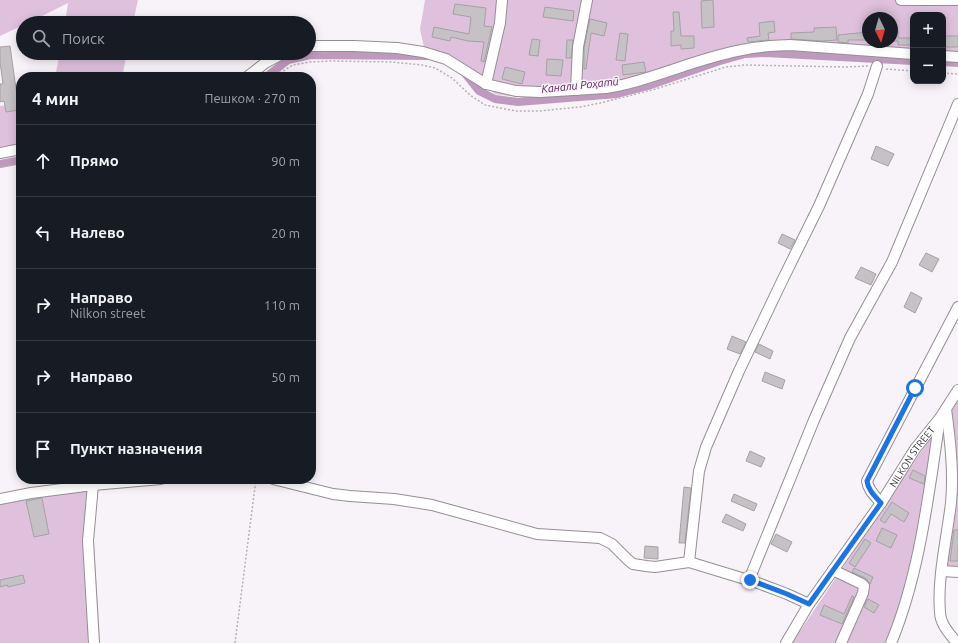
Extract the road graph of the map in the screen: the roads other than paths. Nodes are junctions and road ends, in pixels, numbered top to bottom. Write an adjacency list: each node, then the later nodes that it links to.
1 (502, 0): 12 (street)
2 (587, 0): 13 (street)
3 (901, 0): 4 (street)
4 (958, 0)
5 (316, 46): 12 (street)
6 (910, 54): 13 (street)
7 (946, 56): 8 (street)
8 (958, 57)
9 (271, 60): 11 (street)
10 (877, 66): 27 (street)
11 (253, 72)
12 (486, 84): 13 (street)
13 (576, 90)
14 (958, 104): 31 (street)
15 (16, 150): 16 (street)
16 (0, 153)
17 (958, 307): 26 (street)
18 (958, 390): 19 (street, NILKON STREET)
19 (946, 409): 20 (street, NILKON STREET); 21 (street)
20 (940, 418): 26 (street, NILKON STREET); 36 (street)
21 (954, 445): 29 (street)
22 (104, 484): 24 (street)
23 (293, 484): 27 (street)
24 (93, 485): 25 (street); 33 (street)
25 (0, 499)
26 (881, 503): 28 (street, NILKON STREET)
27 (689, 562): 31 (street)
28 (832, 570): 32 (street, NILKON STREET); 35 (street)
29 (942, 571): 30 (street); 37 (street)
30 (958, 572)
31 (750, 580): 32 (street)
32 (809, 604): 34 (street, NILKON STREET)
33 (94, 643)
34 (786, 643)
35 (841, 643)
36 (891, 643)
37 (957, 643)

